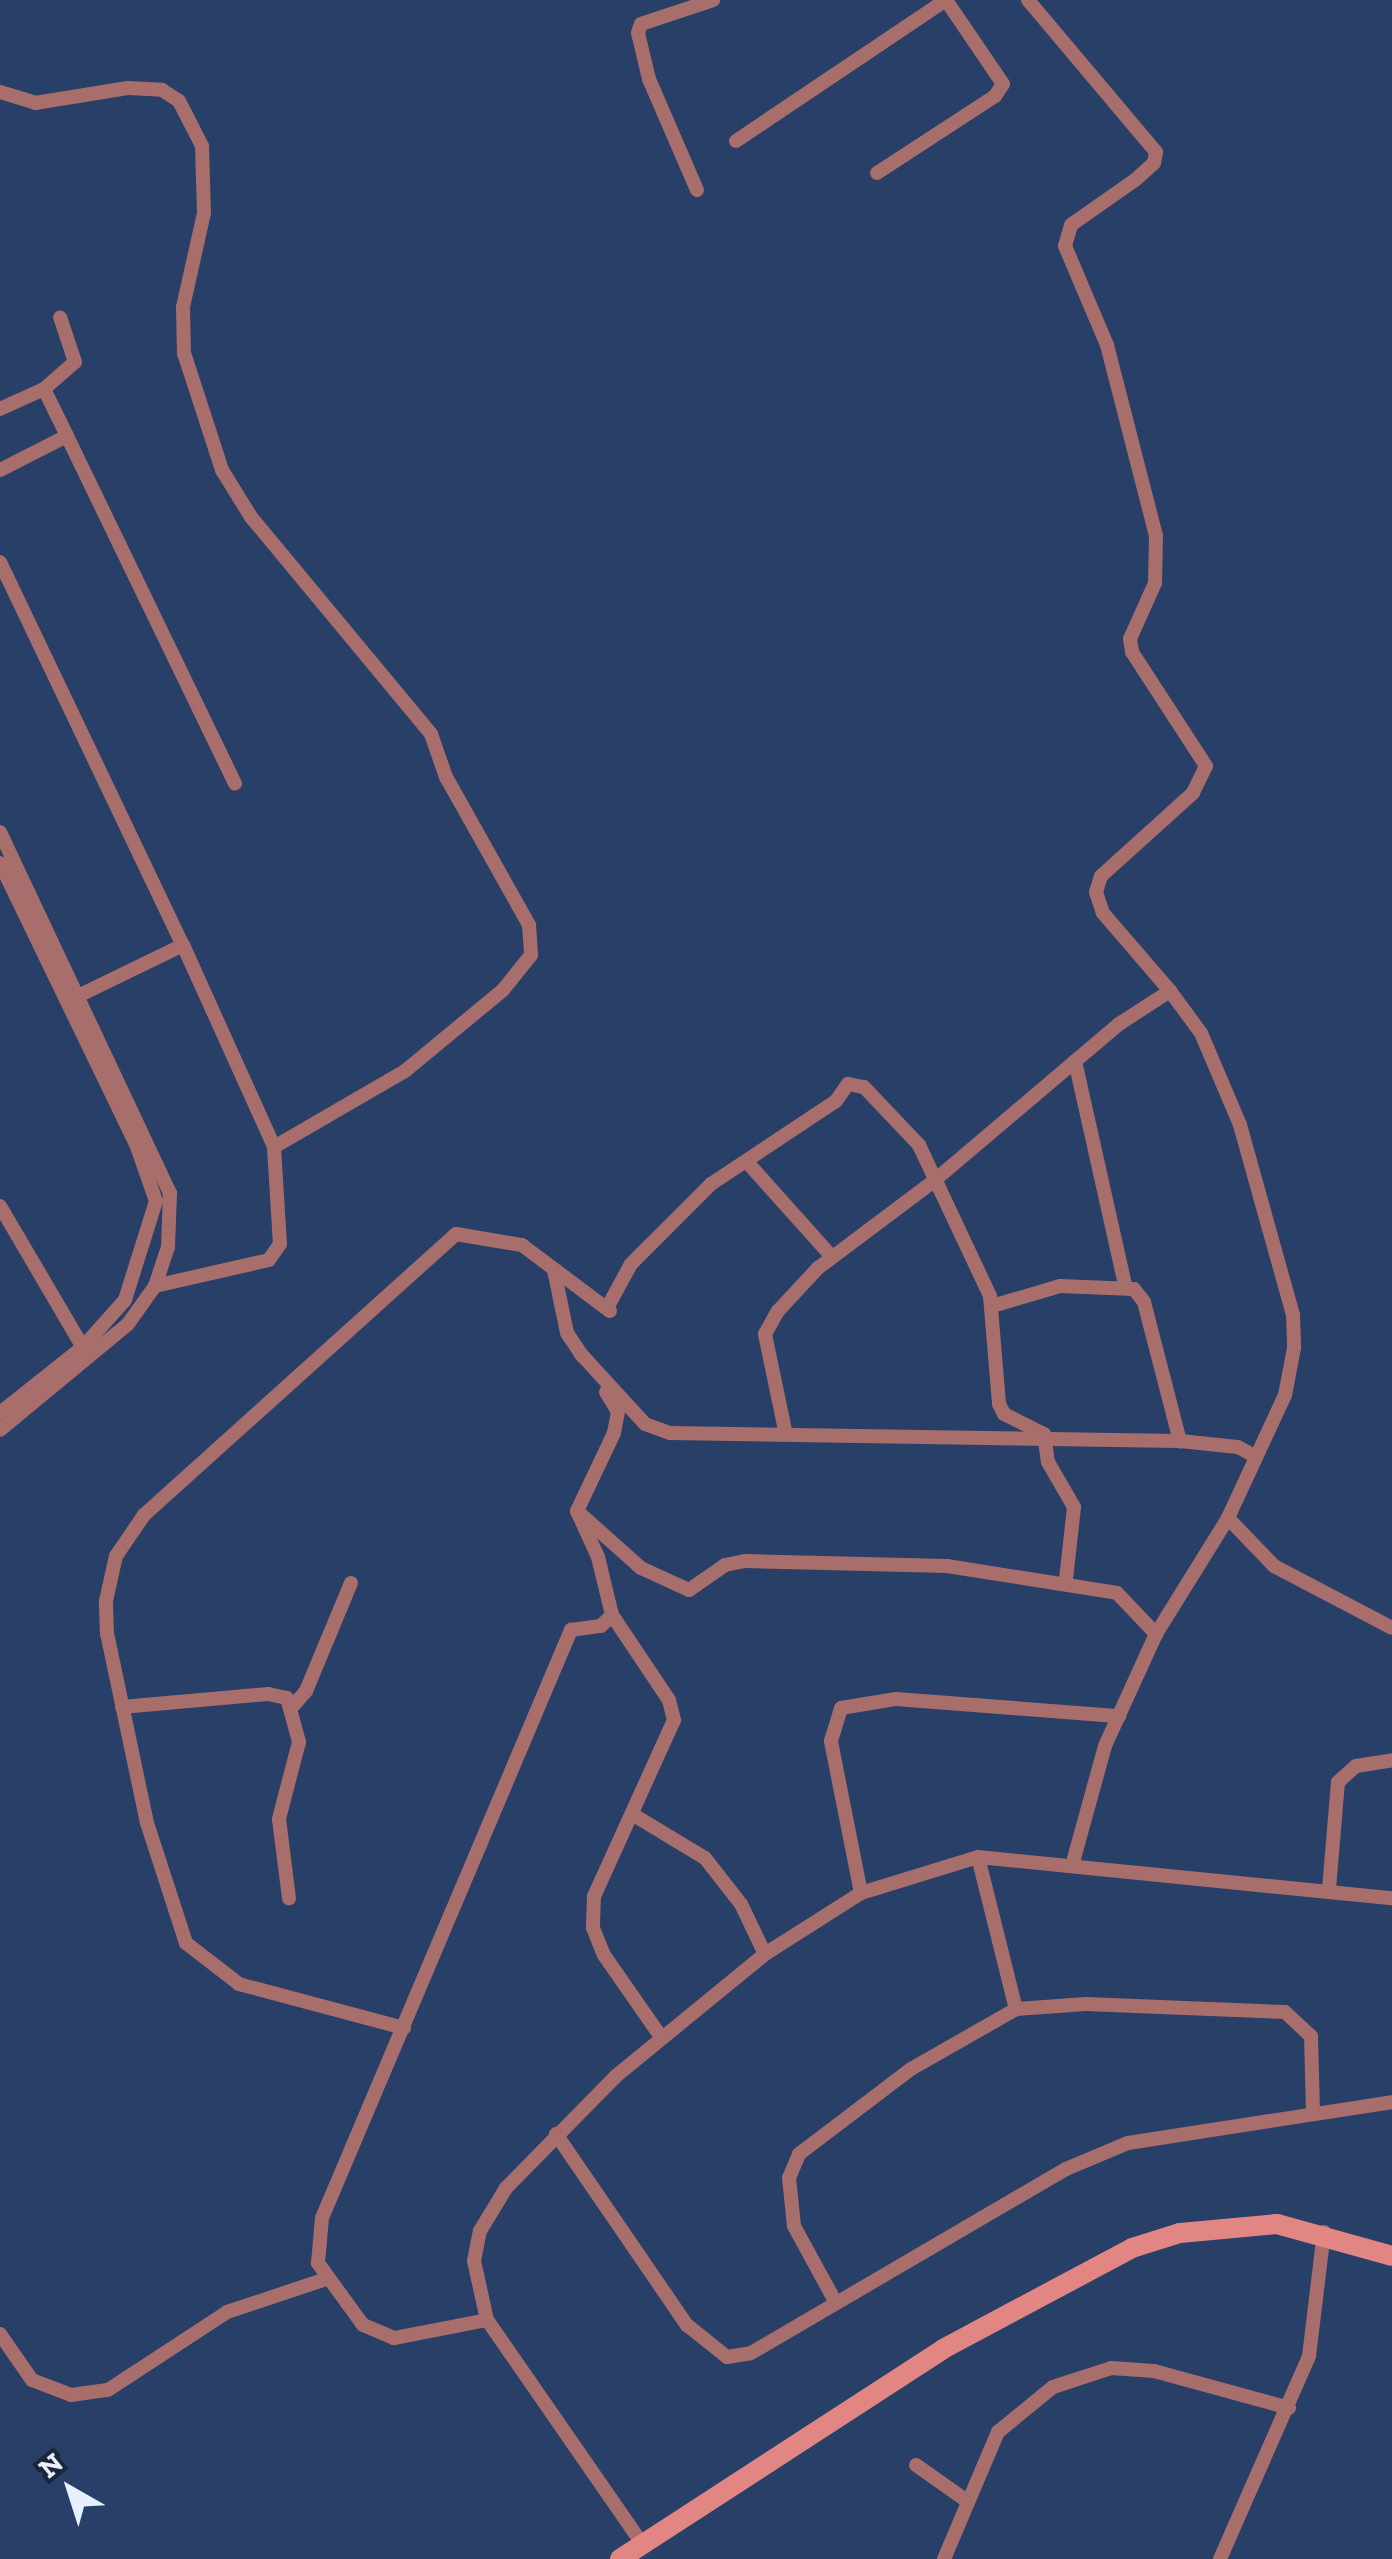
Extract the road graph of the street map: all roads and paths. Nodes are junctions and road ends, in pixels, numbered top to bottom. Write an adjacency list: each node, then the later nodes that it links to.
1 (713, 0): 7 (street)
2 (946, 0): 5 (street); 6 (street)
3 (1028, 0): 18 (street)
4 (0, 92): 21 (street)
5 (736, 141)
6 (878, 172)
7 (697, 190)
8 (60, 317): 9 (street)
9 (44, 389): 10 (street); 11 (street)
10 (0, 409)
11 (68, 436): 12 (street); 14 (street)
12 (0, 470)
13 (0, 562): 17 (street)
14 (235, 784)
15 (0, 832): 19 (street)
16 (0, 863): 31 (street)
17 (183, 945): 19 (street); 21 (street)
18 (1170, 991): 20 (street); 37 (street)
19 (76, 996): 27 (street)
20 (1075, 1062): 23 (street); 26 (street)
21 (274, 1147): 27 (street)
22 (748, 1163): 23 (street); 25 (street); 29 (street)
23 (935, 1180): 25 (street); 28 (street)
24 (0, 1206): 31 (street)
25 (832, 1257): 34 (street)
26 (1126, 1285): 28 (street); 36 (street)
27 (155, 1286): 31 (street)
28 (992, 1306): 35 (street)
29 (610, 1311): 30 (street); 46 (street)
30 (580, 1352): 34 (street); 38 (street)
31 (87, 1353): 32 (street); 33 (street)
32 (0, 1413)
33 (0, 1430)
34 (785, 1430): 35 (street)
35 (1044, 1434): 36 (street); 40 (street)
36 (1180, 1441): 37 (street)
37 (1254, 1456): 39 (street)
38 (577, 1511): 40 (street); 42 (street)
39 (1228, 1518): 43 (street); 44 (street)
40 (1066, 1580): 44 (street)
41 (351, 1583): 45 (street)
42 (612, 1615): 49 (street); 58 (street)
43 (1392, 1628)
44 (1156, 1634): 47 (street)
45 (294, 1706): 46 (street); 54 (street)
46 (122, 1707): 58 (street)
47 (1119, 1716): 51 (street); 53 (street)
48 (1392, 1760): 52 (street)
49 (632, 1814): 56 (street); 59 (street)
50 (978, 1857): 51 (street); 53 (street); 57 (street)
51 (1072, 1862): 52 (street)
52 (1328, 1889): 55 (street)
53 (861, 1893): 56 (street)
54 (289, 1898)
55 (1392, 1898)
56 (766, 1954): 59 (street)
57 (1016, 2009): 61 (street); 66 (street)
58 (404, 2028): 65 (street)
59 (661, 2038): 62 (street)
60 (1392, 2102): 61 (street)
61 (1313, 2111): 66 (street)
62 (556, 2134): 66 (street); 67 (street)
63 (1324, 2232): 64 (main road); 69 (street); 72 (main road)
64 (1392, 2256)
65 (326, 2279): 67 (street); 68 (street)
66 (836, 2303)
67 (487, 2320): 72 (street)
68 (0, 2334)
69 (1289, 2408): 71 (street); 75 (street)
70 (916, 2465): 71 (street)
71 (967, 2501): 74 (street)
72 (643, 2545): 73 (main road)
73 (620, 2559)
74 (944, 2559)
75 (1220, 2559)

